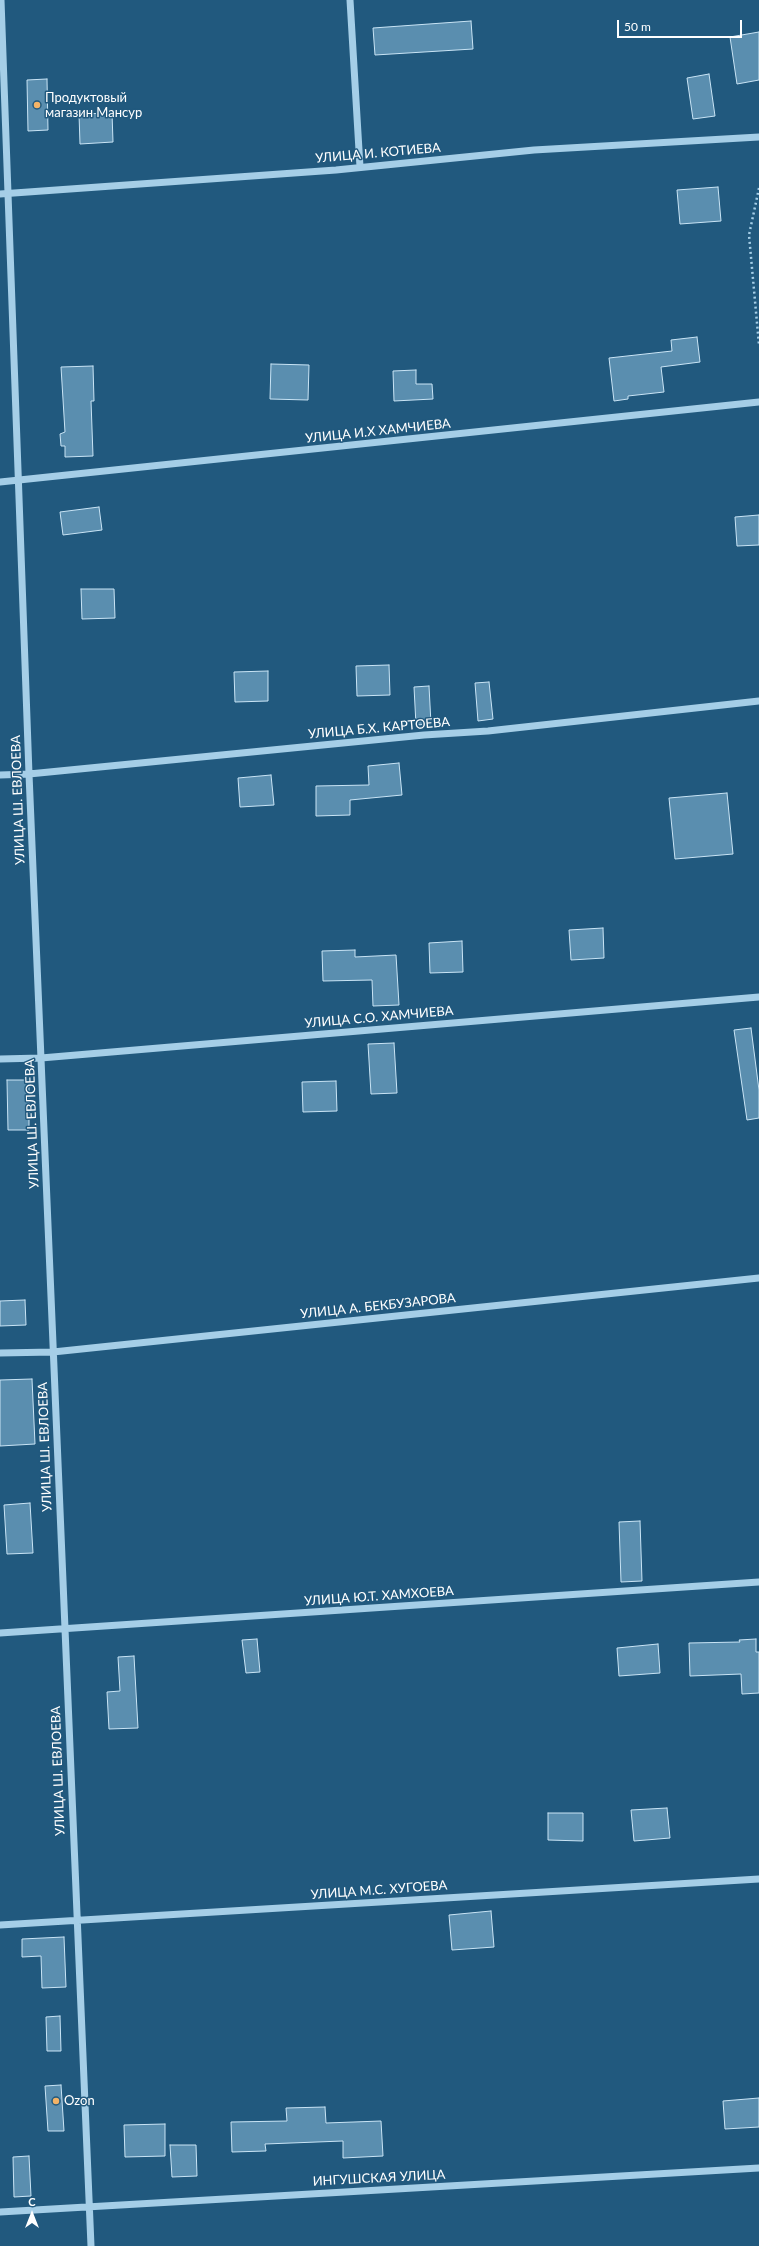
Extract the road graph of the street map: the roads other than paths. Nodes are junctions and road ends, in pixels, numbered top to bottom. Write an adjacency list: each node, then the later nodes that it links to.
1 (1, 0): 6 (street, УЛИЦА Ш. ЕВЛОЕВА)
2 (350, 0): 4 (street)
3 (759, 137): 4 (street, УЛИЦА И. КОТИЕВА)
4 (360, 167): 6 (street, УЛИЦА И. КОТИЕВА)
5 (0, 194): 6 (street, УЛИЦА И. КОТИЕВА)
6 (8, 194): 8 (street, УЛИЦА Ш. ЕВЛОЕВА)
7 (759, 402): 8 (street, УЛИЦА И.Х ХАМЧИЕВА)
8 (18, 481): 9 (street, УЛИЦА И.Х ХАМЧИЕВА); 11 (street, УЛИЦА Ш. ЕВЛОЕВА)
9 (0, 482)
10 (759, 701): 11 (street, УЛИЦА Б.Х. КАРТОЕВА)
11 (29, 774): 12 (street, УЛИЦА Б.Х. КАРТОЕВА); 14 (street, УЛИЦА Ш. ЕВЛОЕВА)
12 (0, 775)
13 (759, 997): 14 (street, УЛИЦА С.О. ХАМЧИЕВА)
14 (41, 1058): 15 (street, УЛИЦА С.О. ХАМЧИЕВА); 17 (street, УЛИЦА Ш. ЕВЛОЕВА)
15 (0, 1059)
16 (759, 1278): 17 (street, УЛИЦА А. БЕКБУЗАРОВА)
17 (53, 1352): 18 (street, УЛИЦА А. БЕКБУЗАРОВА); 20 (street, УЛИЦА Ш. ЕВЛОЕВА)
18 (0, 1353)
19 (759, 1582): 20 (street, УЛИЦА Ю.Т. ХАМХОЕВА)
20 (65, 1630): 21 (street, УЛИЦА Ю.Т. ХАМХОЕВА); 23 (street, УЛИЦА Ш. ЕВЛОЕВА)
21 (0, 1633)
22 (759, 1879): 23 (street, УЛИЦА М.С. ХУГОЕВА)
23 (76, 1921): 24 (street, УЛИЦА М.С. ХУГОЕВА); 26 (street, УЛИЦА Ш. ЕВЛОЕВА)
24 (0, 1926)
25 (759, 2168): 26 (street, ИНГУШСКАЯ УЛИЦА)
26 (89, 2206): 27 (street, ИНГУШСКАЯ УЛИЦА); 28 (street, УЛИЦА Ш. ЕВЛОЕВА)
27 (0, 2212)
28 (91, 2246)

